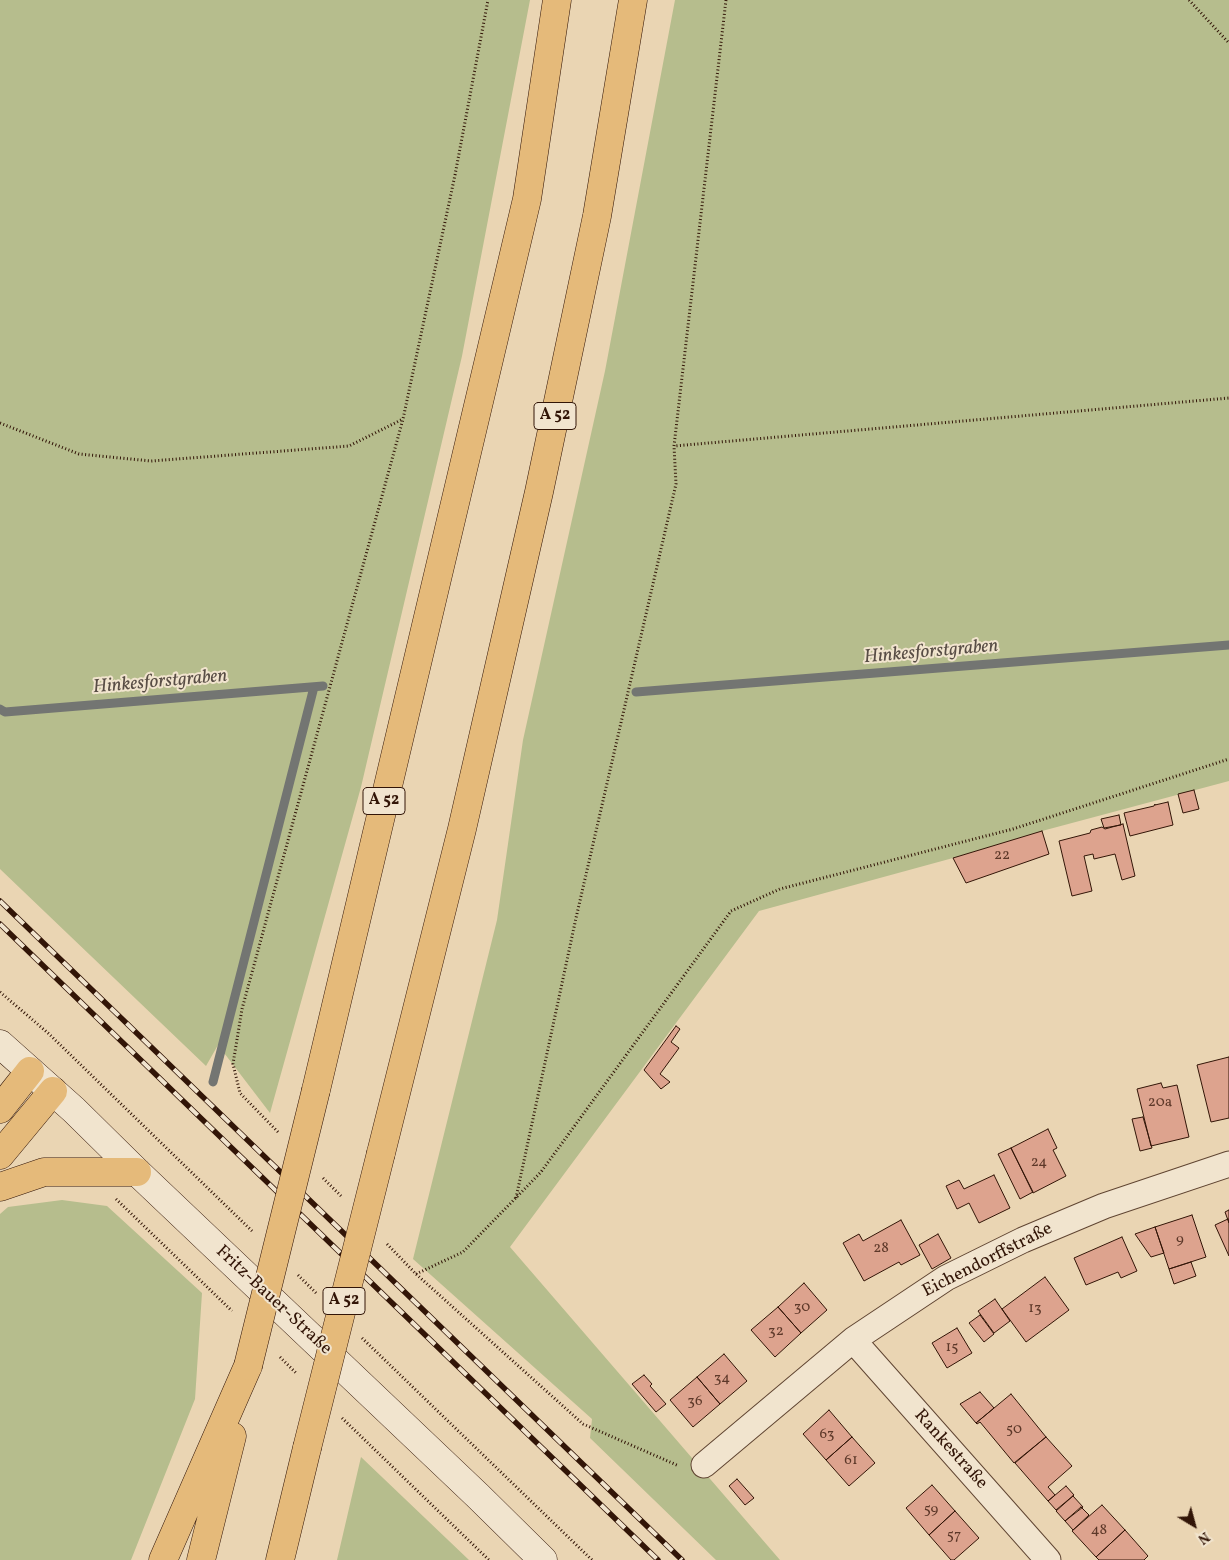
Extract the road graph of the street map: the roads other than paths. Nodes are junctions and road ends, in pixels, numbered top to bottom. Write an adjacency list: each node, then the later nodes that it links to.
1 (557, 0): 12 (highway, A 52, bridge)
2 (633, 0): 16 (highway, A 52, bridge)
3 (0, 1044): 4 (main road, Fritz-Bauer-Straße)
4 (30, 1071): 5 (main road, Fritz-Bauer-Straße); 6 (highway)
5 (53, 1091): 7 (highway); 9 (main road, Fritz-Bauer-Straße)
6 (0, 1109)
7 (0, 1155)
8 (1229, 1164): 11 (street, Eichendorffstraße)
9 (137, 1172): 10 (highway); 17 (main road, Fritz-Bauer-Straße)
10 (0, 1187)
11 (853, 1340): 13 (street, Eichendorffstraße); 18 (street, Rankestraße)
12 (248, 1366): 14 (highway); 15 (highway, A 52)
13 (704, 1465)
14 (163, 1560)
15 (201, 1560)
16 (280, 1560)
17 (543, 1560)
18 (1048, 1560)

